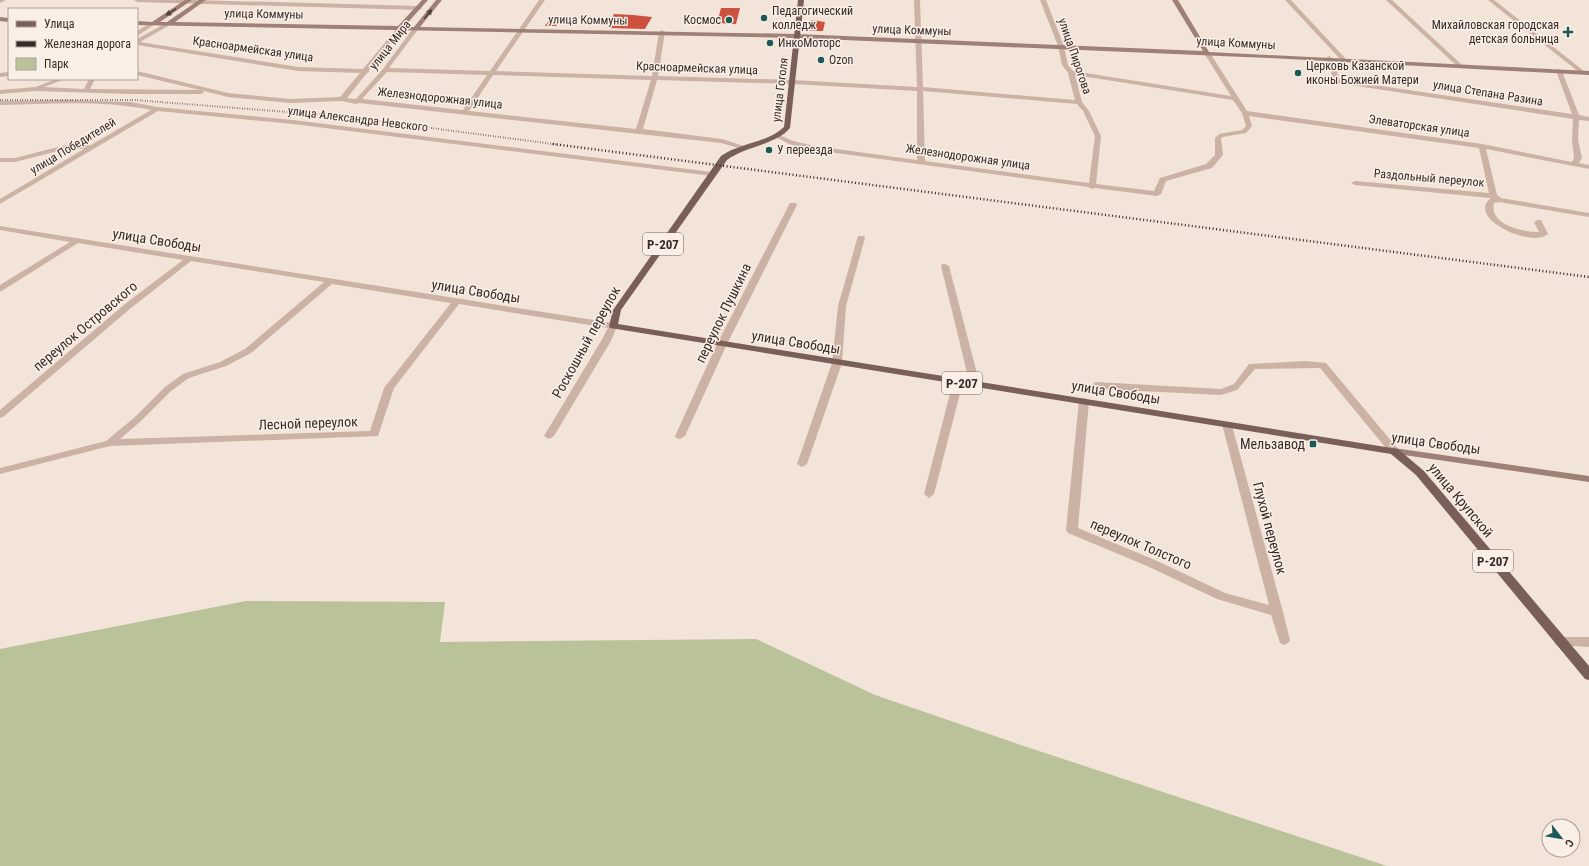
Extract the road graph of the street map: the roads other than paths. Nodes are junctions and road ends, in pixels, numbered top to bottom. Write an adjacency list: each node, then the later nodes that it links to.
1 (3, 0): 13 (street)
2 (137, 0): 14 (street)
3 (425, 0): 16 (street, улица Мира)
4 (439, 0): 21 (street, улица Мира, one-way to 4)
5 (542, 0): 22 (street)
6 (801, 0): 25 (main road, улица Гоголя)
7 (916, 0): 27 (street)
8 (1043, 0): 29 (street, улица Пирогова)
9 (1175, 0): 30 (street)
10 (1288, 0): 32 (street)
11 (1389, 0): 33 (street)
12 (1490, 0): 39 (street)
13 (0, 1)
14 (188, 1): 15 (street); 18 (street, one-way to 18)
15 (202, 1): 16 (street); 19 (street)
16 (418, 8): 20 (street, улица Мира)
17 (138, 23): 18 (street, улица Коммуны)
18 (154, 23): 19 (street, улица Коммуны); 24 (street)
19 (168, 24): 20 (street, улица Коммуны); 26 (street)
20 (400, 28): 21 (street, улица Коммуны); 35 (street, улица Мира)
21 (416, 28): 22 (street, улица Коммуны); 34 (street, улица Мира)
22 (522, 30): 23 (street, улица Коммуны); 40 (street)
23 (662, 32): 25 (street, улица Коммуны); 41 (street)
24 (138, 33)
25 (797, 36): 27 (street, улица Коммуны); 44 (main road, улица Гоголя)
26 (138, 41)
27 (920, 41): 29 (street, улица Коммуны); 46 (street)
28 (138, 42): 35 (street, Красноармейская улица)
29 (1061, 46): 30 (street, улица Коммуны); 38 (street, улица Пирогова)
30 (1207, 53): 31 (street, улица Коммуны); 50 (street)
31 (1329, 58): 32 (street, улица Коммуны); 58 (street, улица Степана Разина)
32 (1343, 59): 33 (street, улица Коммуны)
33 (1460, 66): 36 (street, улица Коммуны)
34 (385, 70): 40 (street, Красноармейская улица); 52 (street, улица Мира)
35 (367, 71): 51 (street, улица Мира)
36 (1559, 71): 39 (street, улица Коммуны); 58 (street)
37 (138, 73): 49 (street, Железнодорожная улица)
38 (1070, 73): 50 (street); 53 (street, улица Пирогова)
39 (1586, 73)
40 (491, 74): 41 (street, Красноармейская улица); 56 (street)
41 (655, 77): 44 (street, Красноармейская улица); 60 (street)
42 (59, 80): 45 (street)
43 (92, 80): 47 (street)
44 (793, 82): 46 (street, Красноармейская улица); 61 (main road, улица Гоголя)
45 (35, 89): 47 (street); 48 (street)
46 (918, 89): 53 (street, Красноармейская улица); 67 (street)
47 (86, 91): 49 (street)
48 (0, 92)
49 (217, 92): 51 (street, Железнодорожная улица)
50 (1234, 98): 57 (street)
51 (342, 99): 52 (street, Железнодорожная улица)
52 (356, 102): 56 (street, Железнодорожная улица)
53 (1079, 102): 74 (street, улица Пирогова)
54 (0, 103): 55 (street, улица Александра Невского)
55 (157, 109): 63 (street, улица Победителей); 72 (street, улица Александра Невского)
56 (464, 113): 60 (street, Железнодорожная улица)
57 (1245, 113): 62 (street, Элеваторская улица); 74 (street, Железнодорожная улица)
58 (1576, 117): 59 (street, улица Степана Разина); 69 (street)
59 (1589, 119)
60 (639, 131): 64 (street, Железнодорожная улица)
61 (777, 136): 64 (main road, улица Гоголя / Р-207); 67 (street, Железнодорожная улица)
62 (1482, 146): 69 (street, Элеваторская улица); 75 (street)
63 (92, 147): 66 (street); 76 (street, улица Победителей)
64 (742, 147): 68 (main road, улица Гоголя / Р-207)
65 (0, 160): 66 (street)
66 (15, 160): 70 (street)
67 (920, 162): 74 (street, Железнодорожная улица)
68 (719, 165): 72 (main road, Роскошный переулок / Р-207)
69 (1574, 165): 71 (street, Элеваторская улица)
70 (0, 166)
71 (1589, 168)
72 (712, 174): 88 (main road, Роскошный переулок / Р-207)
73 (1355, 184): 75 (street, Раздольный переулок)
74 (1092, 187)
75 (1496, 198): 78 (street); 79 (street)
76 (0, 202)
77 (793, 205): 89 (street, переулок Пушкина)
78 (1589, 215)
79 (1538, 222)
80 (0, 228): 82 (street, улица Свободы)
81 (861, 238): 90 (street)
82 (76, 241): 83 (street, улица Свободы); 86 (street)
83 (189, 259): 85 (street, улица Свободы); 95 (street, переулок Островского)
84 (945, 266): 92 (street)
85 (329, 282): 87 (street, улица Свободы); 99 (street)
86 (0, 289)
87 (456, 302): 88 (street, улица Свободы); 99 (street, Лесной переулок)
88 (613, 326): 89 (main road, улица Свободы / Р-207); 97 (street, Роскошный переулок)
89 (722, 344): 90 (main road, улица Свободы / Р-207); 98 (street, переулок Пушкина)
90 (837, 363): 91 (main road, улица Свободы / Р-207); 101 (street)
91 (958, 382): 92 (main road, улица Свободы / Р-207); 104 (street)
92 (975, 385): 94 (main road, улица Свободы / Р-207)
93 (1096, 385): 100 (street, улица Крупской)
94 (1084, 401): 96 (main road, улица Свободы / Р-207); 105 (street, переулок Толстого)
95 (0, 415)
96 (1227, 424): 100 (main road, улица Свободы / Р-207); 105 (street, Глухой переулок)
97 (549, 436)
98 (680, 436)
99 (110, 443): 102 (street)
100 (1394, 451): 103 (street, улица Свободы); 107 (main road, улица Крупской / Р-207)
101 (802, 464)
102 (0, 471)
103 (1589, 479)
104 (929, 494)
105 (1277, 612): 106 (street, Глухой переулок)
106 (1284, 640)
107 (1560, 642): 108 (street); 109 (main road, улица Крупской / Р-207)
108 (1589, 642)
109 (1589, 675)

